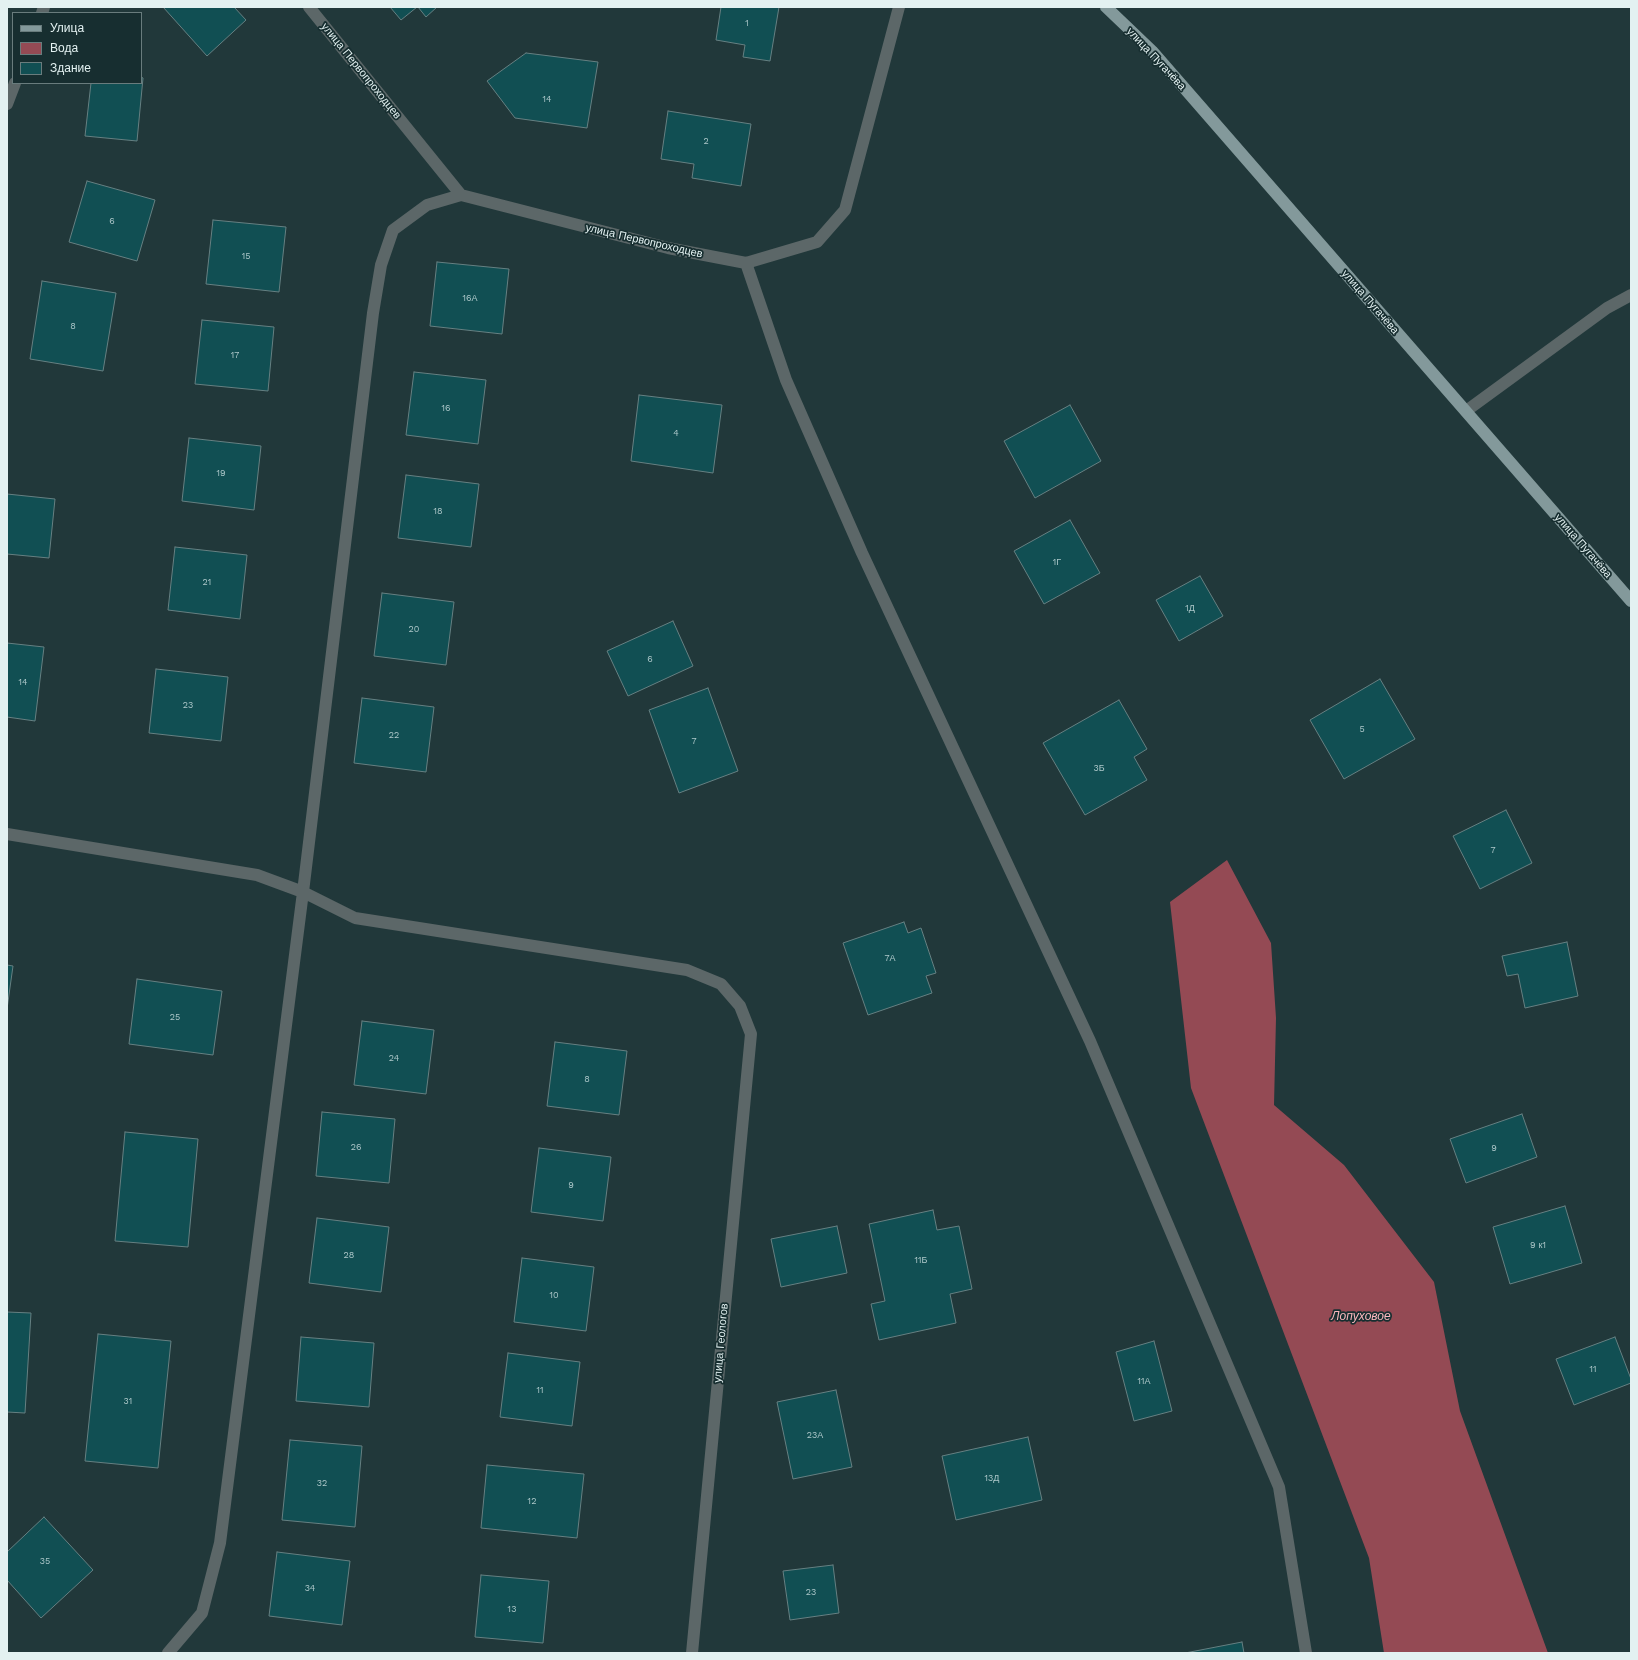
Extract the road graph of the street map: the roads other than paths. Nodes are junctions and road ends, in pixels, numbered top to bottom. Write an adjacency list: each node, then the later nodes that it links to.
1 (309, 7): 6 (street, улица Первопроходцев)
2 (899, 7): 7 (street, улица Первопроходцев)
3 (1106, 7): 9 (main road, улица Пугачёва)
4 (15, 84): 5 (street)
5 (7, 104)
6 (461, 194): 7 (street, улица Первопроходцев); 12 (street)
7 (746, 263): 15 (street)
8 (1631, 295): 9 (street)
9 (1466, 411): 10 (main road, улица Пугачёва)
10 (1631, 601)
11 (7, 834): 12 (street)
12 (303, 892): 13 (street); 14 (street, улица Геологов)
13 (168, 1653)
14 (692, 1653)
15 (1306, 1653)

